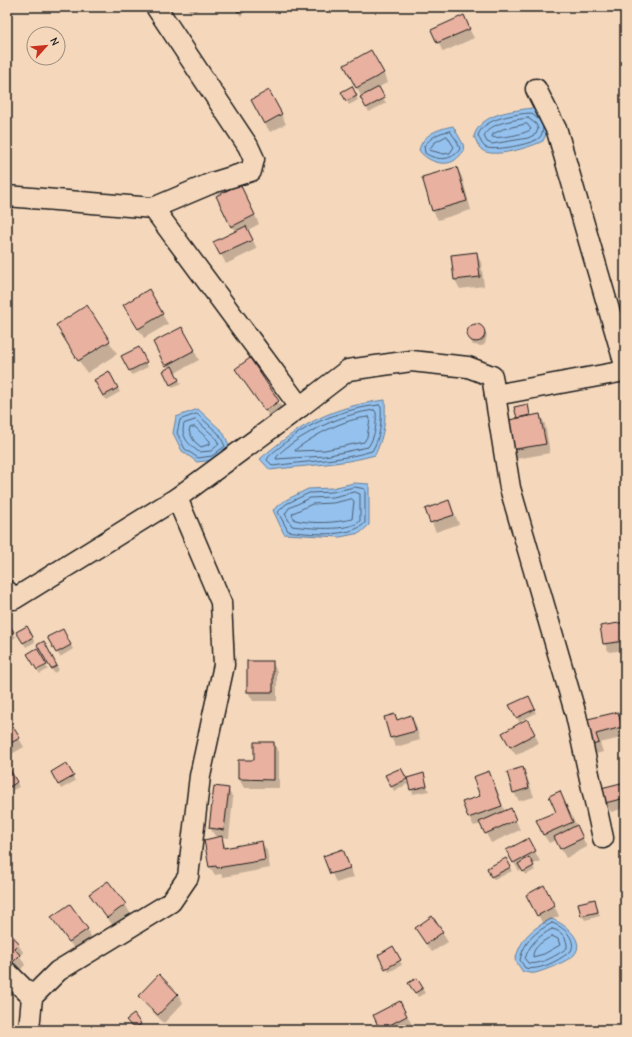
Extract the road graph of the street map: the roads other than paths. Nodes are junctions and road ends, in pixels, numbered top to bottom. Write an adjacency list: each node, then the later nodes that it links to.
1 (156, 7): 4 (street)
2 (536, 89): 5 (street)
3 (7, 196): 4 (street)
4 (153, 208): 8 (street)
5 (625, 365)
6 (625, 372): 7 (street)
7 (495, 395): 8 (street); 11 (street)
8 (300, 407): 9 (street)
9 (177, 498): 10 (street); 13 (street)
10 (7, 591)
11 (603, 838)
12 (7, 972): 13 (street)
13 (32, 997): 14 (street)
14 (29, 1030)

